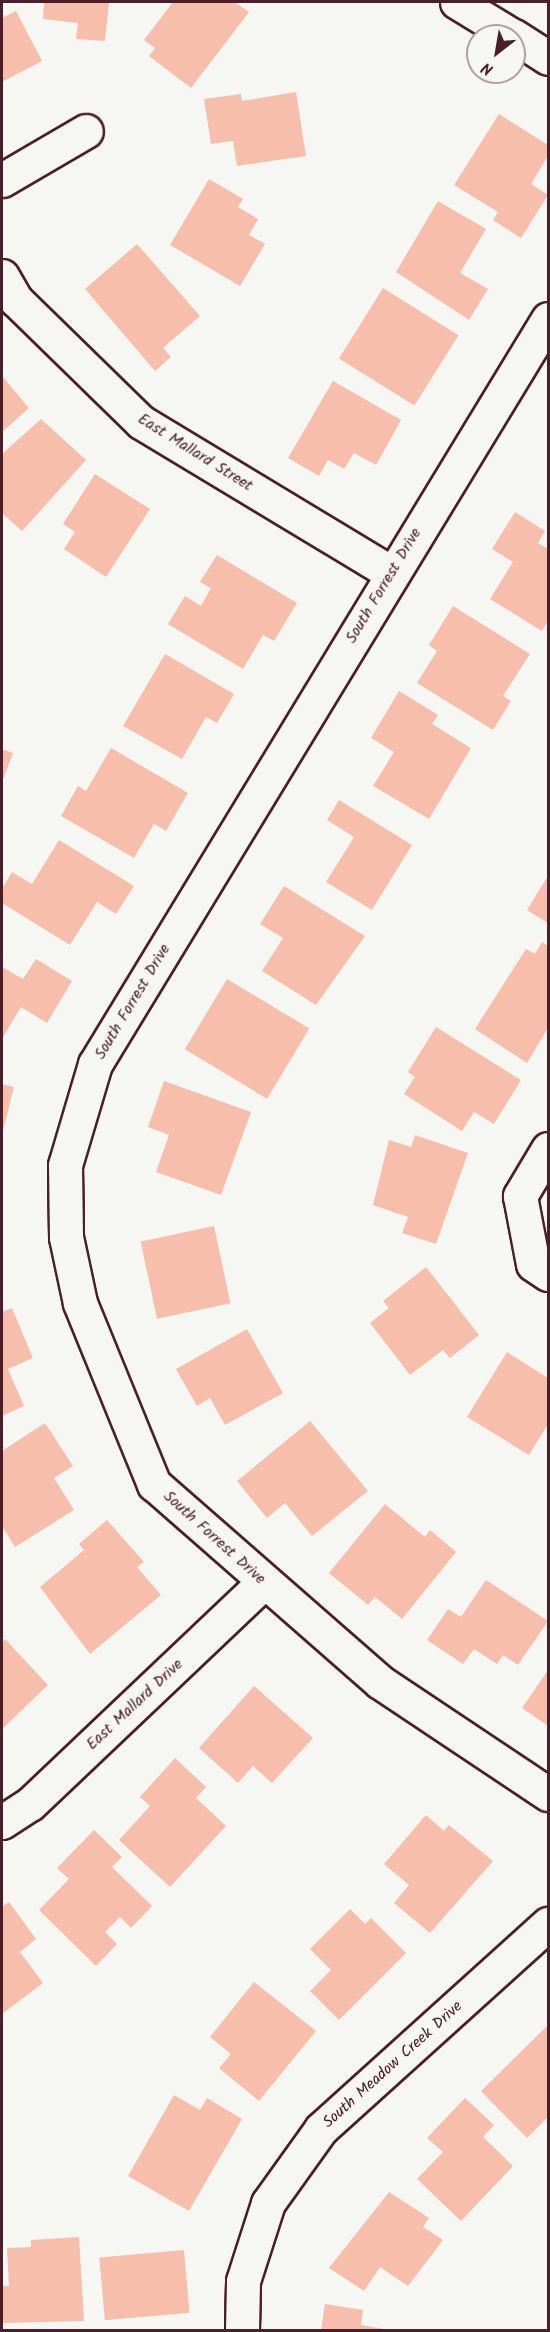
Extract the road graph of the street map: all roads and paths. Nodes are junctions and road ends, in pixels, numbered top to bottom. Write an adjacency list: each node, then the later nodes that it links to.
1 (457, 2): 2 (street)
2 (494, 24)
3 (526, 44): 4 (street)
4 (549, 58)
5 (86, 131): 6 (street)
6 (2, 180)
7 (2, 276): 9 (street, East Mallard Street)
8 (549, 319): 9 (street, South Forrest Drive)
9 (391, 573): 12 (street, South Forrest Drive)
10 (549, 1149): 11 (street)
11 (549, 1274)
12 (263, 1583): 13 (street, South Forrest Drive); 14 (street, East Mallard Drive)
13 (549, 1794)
14 (2, 1822)
15 (549, 1924): 16 (street, South Meadow Creek Drive)
16 (242, 2331)

